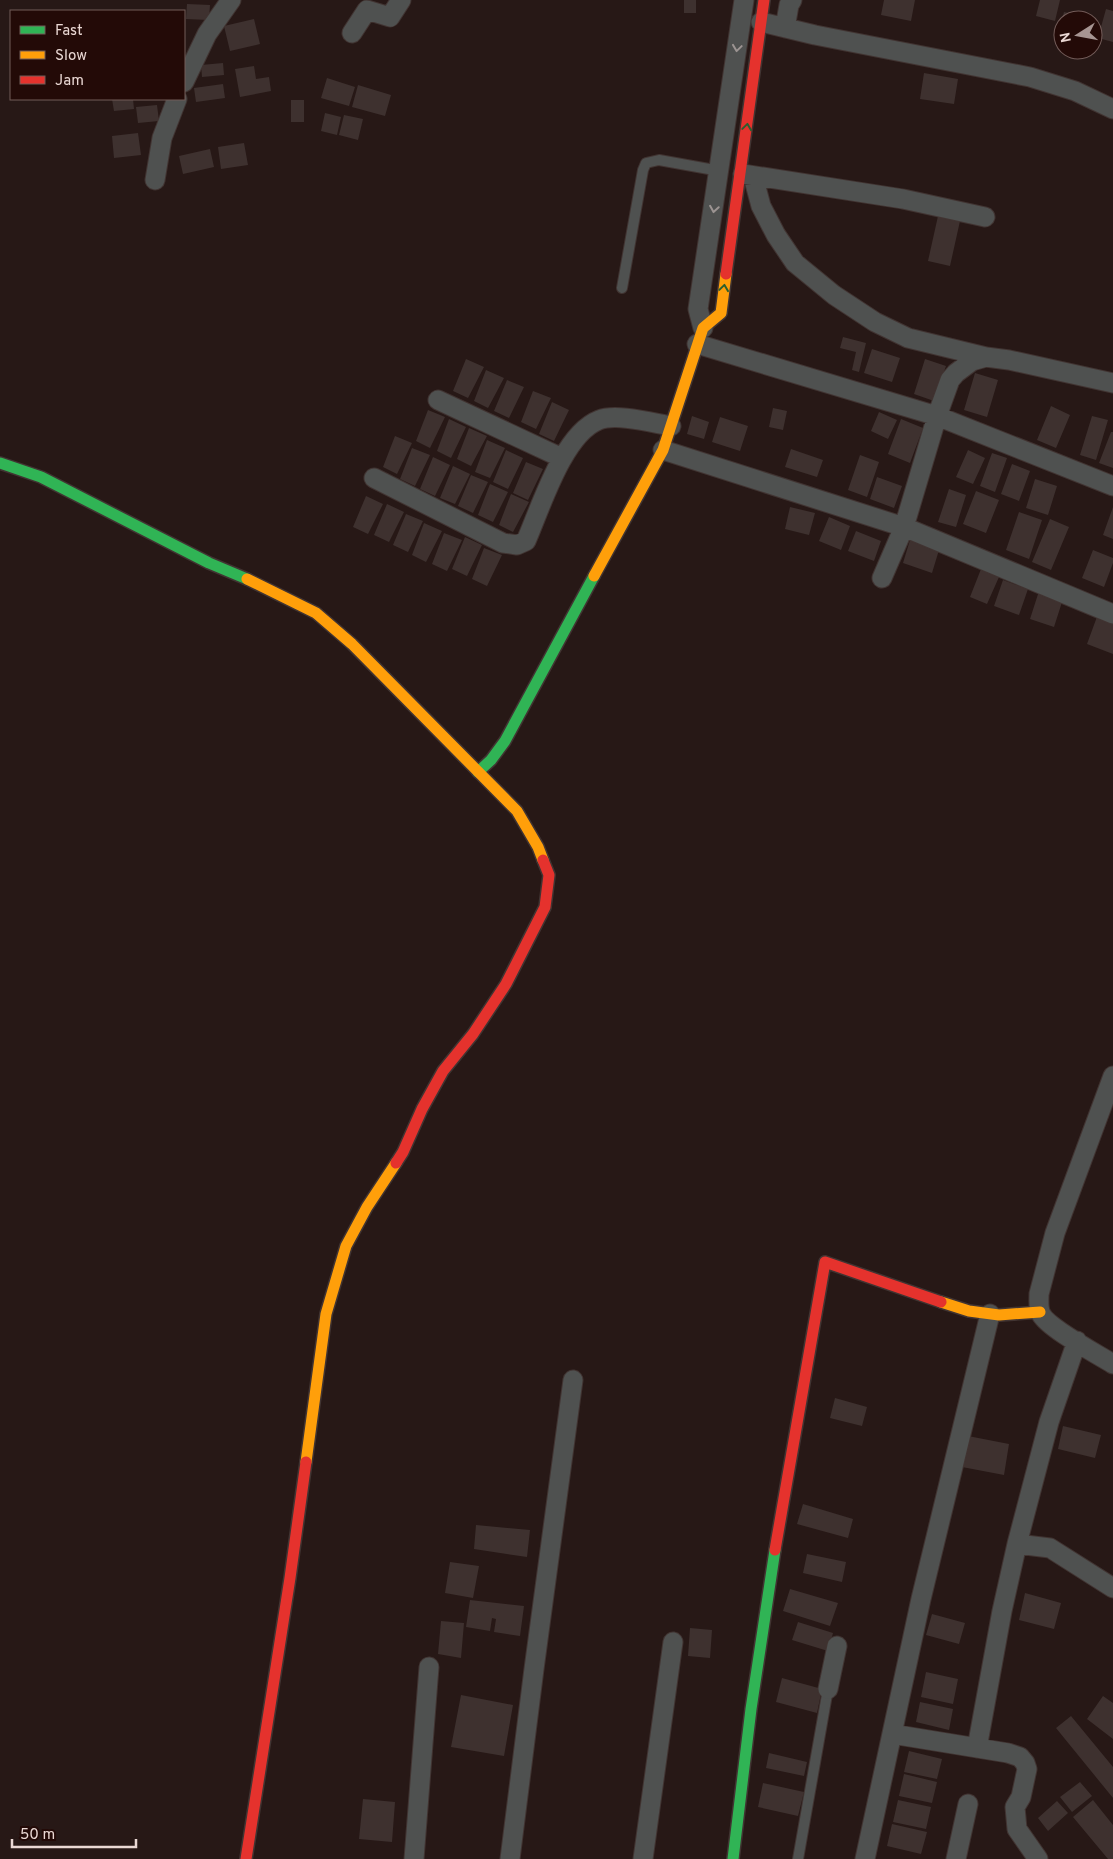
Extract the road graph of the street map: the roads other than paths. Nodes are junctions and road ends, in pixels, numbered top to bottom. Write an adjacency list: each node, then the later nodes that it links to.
1 (231, 0): 10 (street)
2 (401, 0): 9 (street)
3 (744, 0): 13 (street, one-way to 13)
4 (764, 0): 7 (street)
5 (769, 0): 6 (street)
6 (790, 2): 8 (street)
7 (761, 22): 8 (street); 14 (street, one-way to 7)
8 (785, 28): 12 (street)
9 (352, 33)
10 (185, 80)
11 (177, 100): 15 (street)
12 (1113, 109)
13 (720, 171): 14 (street); 17 (lane); 18 (street, one-way to 18)
14 (746, 175): 16 (street); 18 (street, one-way to 14); 19 (street)
15 (155, 180)
16 (985, 217)
17 (622, 288)
18 (700, 336): 22 (street); 23 (street)
19 (986, 357): 20 (street); 22 (street)
20 (1113, 383)
21 (438, 400): 25 (street)
22 (937, 416): 28 (street); 29 (street)
23 (671, 426): 24 (street); 25 (street)
24 (663, 450): 29 (street); 32 (street)
25 (562, 458): 27 (street)
26 (0, 463): 32 (street)
27 (374, 478)
28 (1113, 486)
29 (904, 527): 30 (street); 31 (street)
30 (882, 578)
31 (1113, 614)
32 (482, 769): 48 (street)
33 (1113, 1076): 34 (street)
34 (1040, 1312): 35 (street); 36 (street)
35 (990, 1314): 45 (street); 52 (street)
36 (1077, 1342): 37 (street); 39 (street)
37 (1112, 1360)
38 (573, 1380): 50 (street)
39 (1017, 1544): 40 (street); 46 (street)
40 (1113, 1588)
41 (673, 1642): 51 (street)
42 (838, 1646): 44 (street)
43 (429, 1667): 49 (street)
44 (828, 1689): 53 (lane)
45 (892, 1734): 46 (street); 54 (street)
46 (977, 1748): 56 (street)
47 (968, 1804): 55 (street)
48 (246, 1859)
49 (414, 1859)
50 (510, 1859)
51 (643, 1859)
52 (733, 1859)
53 (798, 1859)
54 (865, 1859)
55 (956, 1859)
56 (1038, 1859)

